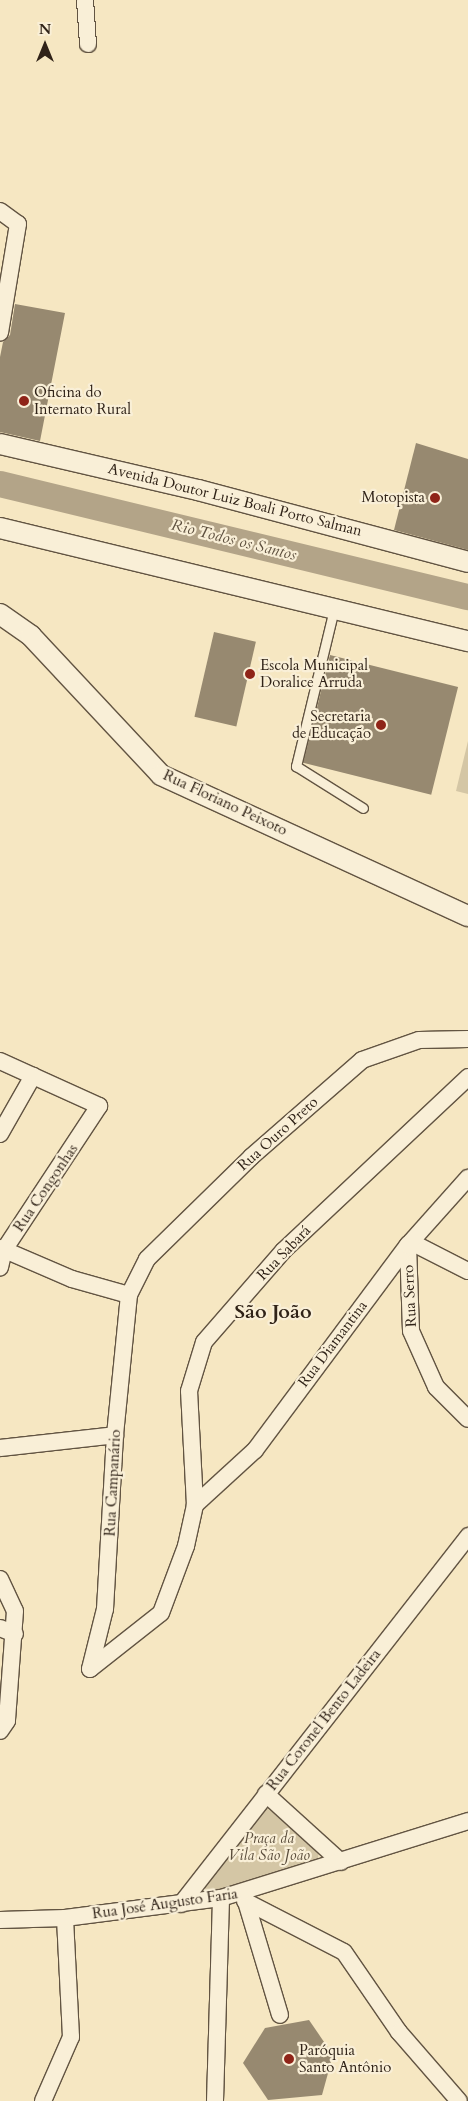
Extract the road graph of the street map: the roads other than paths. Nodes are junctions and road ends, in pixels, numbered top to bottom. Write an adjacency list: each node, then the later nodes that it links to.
1 (85, 0): 2 (street)
2 (88, 44)
3 (0, 211): 4 (street)
4 (4, 283): 5 (street)
5 (0, 333)
6 (0, 444): 8 (street, Avenida Doutor Luiz Boali Porto Salman)
7 (0, 528): 9 (street)
8 (468, 562)
9 (334, 609): 11 (street); 12 (lane)
10 (0, 614): 13 (street, Rua Floriano Peixoto)
11 (468, 641)
12 (364, 808)
13 (468, 916)
14 (468, 1039): 24 (street, Rua Ouro Preto)
15 (0, 1061): 16 (street)
16 (33, 1076): 18 (street); 21 (street, Rua Congonhas)
17 (468, 1077): 28 (street, Rua Sabará)
18 (0, 1134)
19 (468, 1178): 20 (street, Rua Diamantina)
20 (409, 1243): 23 (street); 25 (street, Rua Serro); 28 (street, Rua Diamantina)
21 (2, 1249): 22 (street, Rua Congonhas); 24 (street)
22 (0, 1268)
23 (468, 1271)
24 (129, 1295): 26 (street, Rua Campanário)
25 (468, 1419)
26 (115, 1435): 27 (street); 32 (street, Rua Campanário)
27 (0, 1448)
28 (195, 1505): 32 (street, Rua Sabará)
29 (468, 1536): 34 (street, Rua Coronel Bento Ladeira)
30 (0, 1579): 31 (street)
31 (8, 1631): 33 (street)
32 (90, 1670)
33 (0, 1730)
34 (266, 1794): 36 (street); 39 (street, Rua Coronel Bento Ladeira)
35 (468, 1821): 36 (street, Rua José Augusto Faria)
36 (341, 1862): 37 (street, Rua José Augusto Faria)
37 (244, 1897): 38 (street, Rua José Augusto Faria); 42 (street); 45 (street)
38 (221, 1898): 39 (street, Rua José Augusto Faria); 44 (street)
39 (181, 1904): 40 (street, Rua José Augusto Faria)
40 (65, 1918): 41 (street, Rua José Augusto Faria); 43 (street)
41 (0, 1920)
42 (280, 2015)
43 (43, 2101)
44 (214, 2101)
45 (459, 2101)

